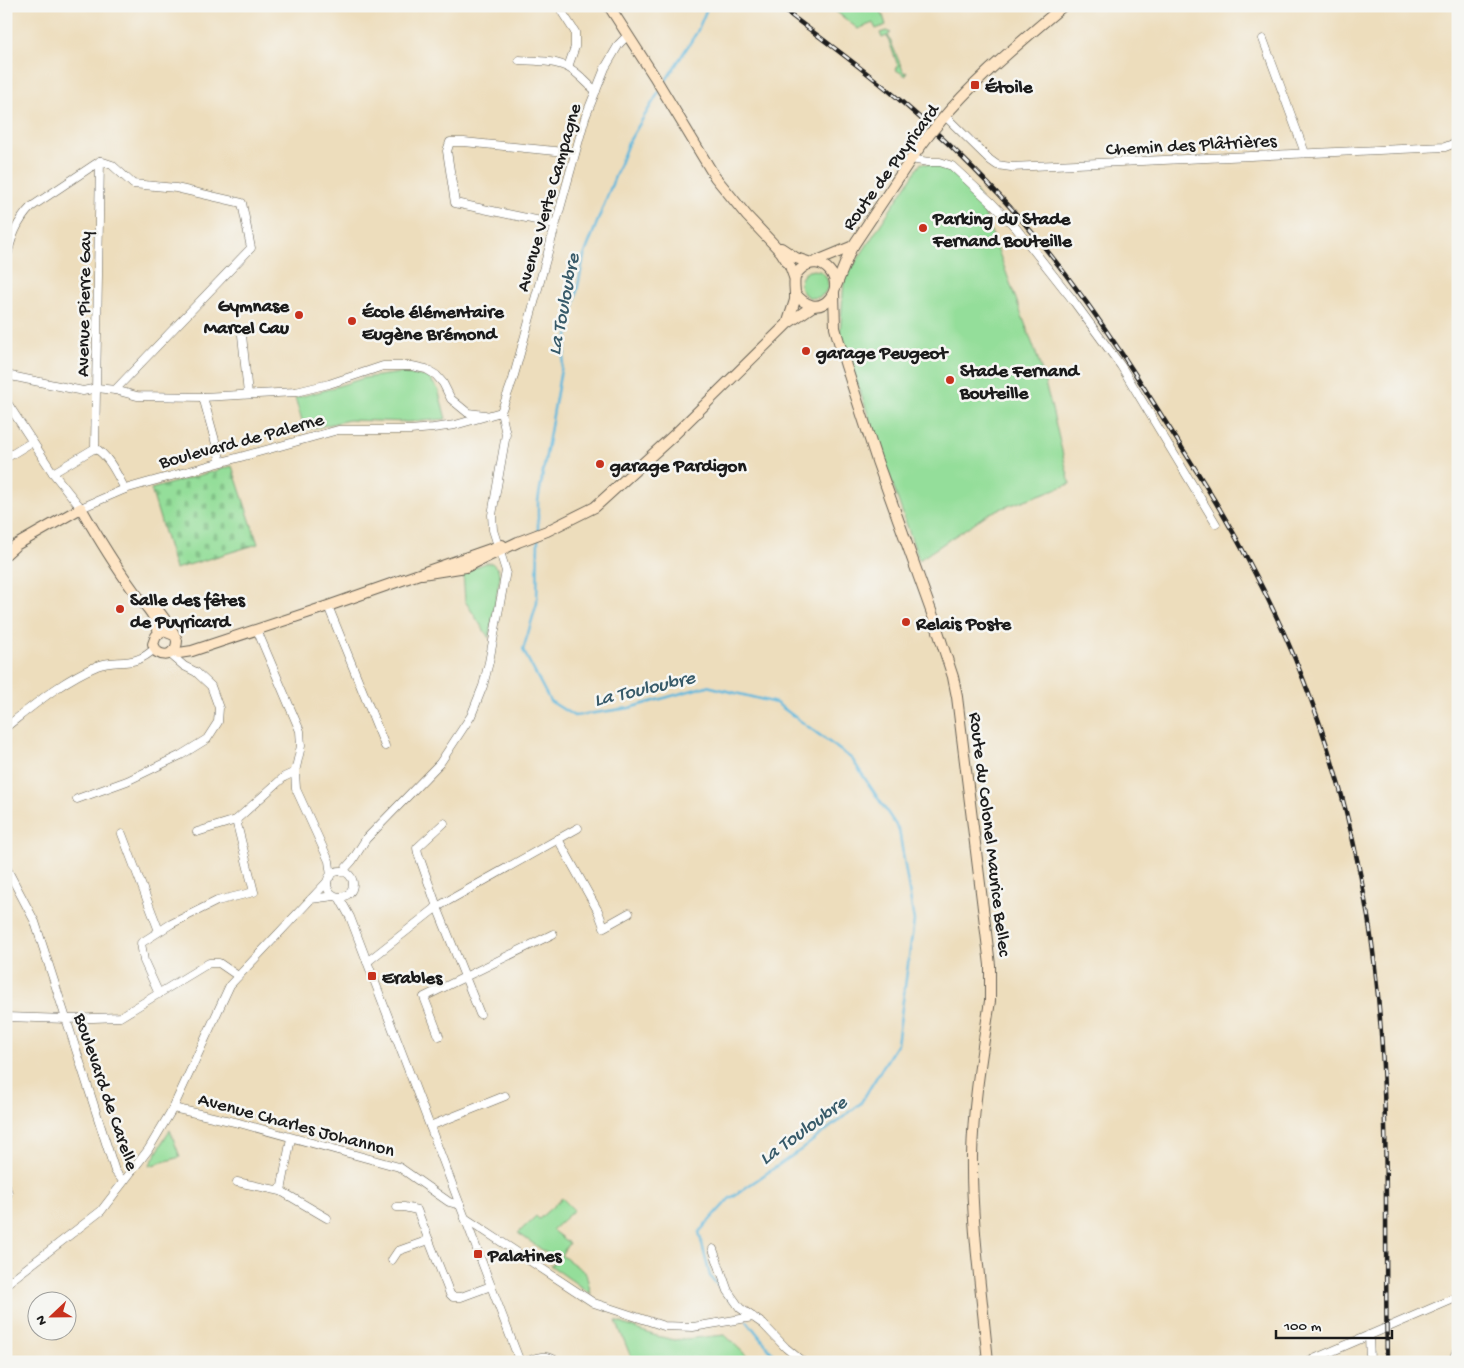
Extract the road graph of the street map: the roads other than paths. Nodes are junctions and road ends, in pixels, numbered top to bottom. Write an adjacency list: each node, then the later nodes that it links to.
1 (608, 6): 4 (main road)
2 (1064, 6): 9 (main road, Route de Puyricard)
3 (562, 12): 7 (street)
4 (628, 35): 8 (street, Avenue Verte Campagne); 16 (main road)
5 (1263, 39): 12 (street)
6 (519, 60): 7 (street)
7 (568, 67): 8 (street)
8 (596, 91): 11 (street, Avenue Verte Campagne)
9 (942, 120): 12 (street, Chemin des Plâtrières); 13 (main road, Route de Puyricard, bridge)
10 (1458, 142): 12 (street, Chemin des Plâtrières)
11 (575, 153): 15 (street, Avenue Verte Campagne); 15 (street)
12 (1305, 154)
13 (911, 159): 17 (main road, Route de Puyricard); 42 (street)
14 (100, 161): 18 (street); 28 (street, Avenue Pierre Gay); 29 (street)
15 (555, 224): 33 (street, Avenue Verte Campagne)
16 (767, 236): 19 (main road); 20 (main road)
17 (852, 247): 19 (main road, Route de Puyricard); 21 (main road, Route de Puyricard)
18 (6, 263)
19 (816, 263): 20 (main road); 21 (main road)
20 (794, 277): 22 (main road)
21 (835, 290): 23 (main road); 25 (main road, Route du Colonel Maurice Bellec)
22 (795, 293): 23 (main road); 24 (main road)
23 (814, 306): 24 (main road); 25 (main road, Route du Colonel Maurice Bellec)
24 (788, 323): 43 (main road)
25 (835, 328): 107 (main road, Route du Colonel Maurice Bellec)
26 (242, 335): 30 (street)
27 (6, 375): 28 (street)
28 (97, 388): 29 (street); 36 (street, Avenue Pierre Gay)
29 (115, 390): 31 (street)
30 (248, 394): 31 (street); 34 (street)
31 (203, 397): 38 (street)
32 (6, 401): 35 (street)
33 (501, 412): 34 (street, Boulevard de Palerne); 43 (street)
34 (486, 416): 38 (street, Boulevard de Palerne)
35 (32, 442): 37 (street); 39 (street)
36 (95, 448): 39 (street); 40 (street)
37 (6, 458)
38 (221, 462): 40 (street, Boulevard de Palerne)
39 (53, 472): 41 (street)
40 (125, 489): 41 (street, Boulevard de Palerne)
41 (81, 508): 44 (main road, Boulevard de Palerne); 45 (main road)
42 (1216, 524)
43 (499, 548): 46 (main road); 63 (street)
44 (6, 554)
45 (139, 598): 48 (main road); 49 (main road)
46 (328, 606): 47 (main road); 52 (street)
47 (257, 630): 49 (main road); 53 (street)
48 (159, 633): 49 (main road); 50 (main road)
49 (174, 646): 50 (main road); 54 (street)
50 (154, 648): 51 (street)
51 (6, 727)
52 (385, 746)
53 (295, 772): 55 (street); 61 (street)
54 (77, 799)
55 (236, 820): 58 (street); 71 (street)
56 (444, 823): 68 (street)
57 (578, 828): 60 (street)
58 (197, 832)
59 (122, 834): 71 (street)
60 (558, 839): 68 (street); 70 (street)
61 (328, 861): 63 (street); 64 (street)
62 (6, 867): 79 (street, Boulevard de Carelle)
63 (343, 873): 64 (street); 65 (street)
64 (329, 879): 66 (street); 67 (street)
65 (349, 895): 66 (street); 69 (street)
66 (336, 897): 67 (street); 69 (street)
67 (311, 899): 74 (street)
68 (437, 908): 73 (street); 75 (street)
69 (349, 913): 73 (street)
70 (628, 913)
71 (159, 931): 76 (street)
72 (553, 934): 75 (street)
73 (367, 962): 83 (street)
74 (238, 976): 76 (street); 82 (street)
75 (465, 977): 77 (street); 80 (street)
76 (159, 994): 79 (street)
77 (480, 1014)
78 (6, 1017): 79 (street)
79 (67, 1020): 85 (street, Boulevard de Carelle)
80 (439, 1036)
81 (505, 1096): 83 (street)
82 (174, 1108): 84 (street, Avenue Charles Johannon); 85 (street)
83 (430, 1126): 90 (street)
84 (291, 1138): 88 (street); 90 (street, Avenue Charles Johannon)
85 (123, 1181): 97 (street, Boulevard de Carelle)
86 (237, 1182): 88 (street)
87 (6, 1187): 89 (street)
88 (281, 1191): 92 (street)
89 (6, 1198)
90 (460, 1205): 93 (street)
91 (397, 1208): 94 (street)
92 (327, 1218)
93 (465, 1218): 98 (street); 100 (street)
94 (429, 1240): 96 (street); 98 (street)
95 (714, 1249): 100 (street)
96 (392, 1260)
97 (6, 1284)
98 (491, 1286): 103 (street)
99 (1458, 1297): 101 (street)
100 (753, 1317): 106 (street)
101 (1369, 1335): 108 (street); 109 (street)
102 (1458, 1348): 110 (street)
103 (520, 1362)
104 (525, 1362): 105 (street)
105 (558, 1362)
106 (803, 1362)
107 (988, 1362)
108 (1307, 1362)
109 (1370, 1362)
110 (1452, 1362)

